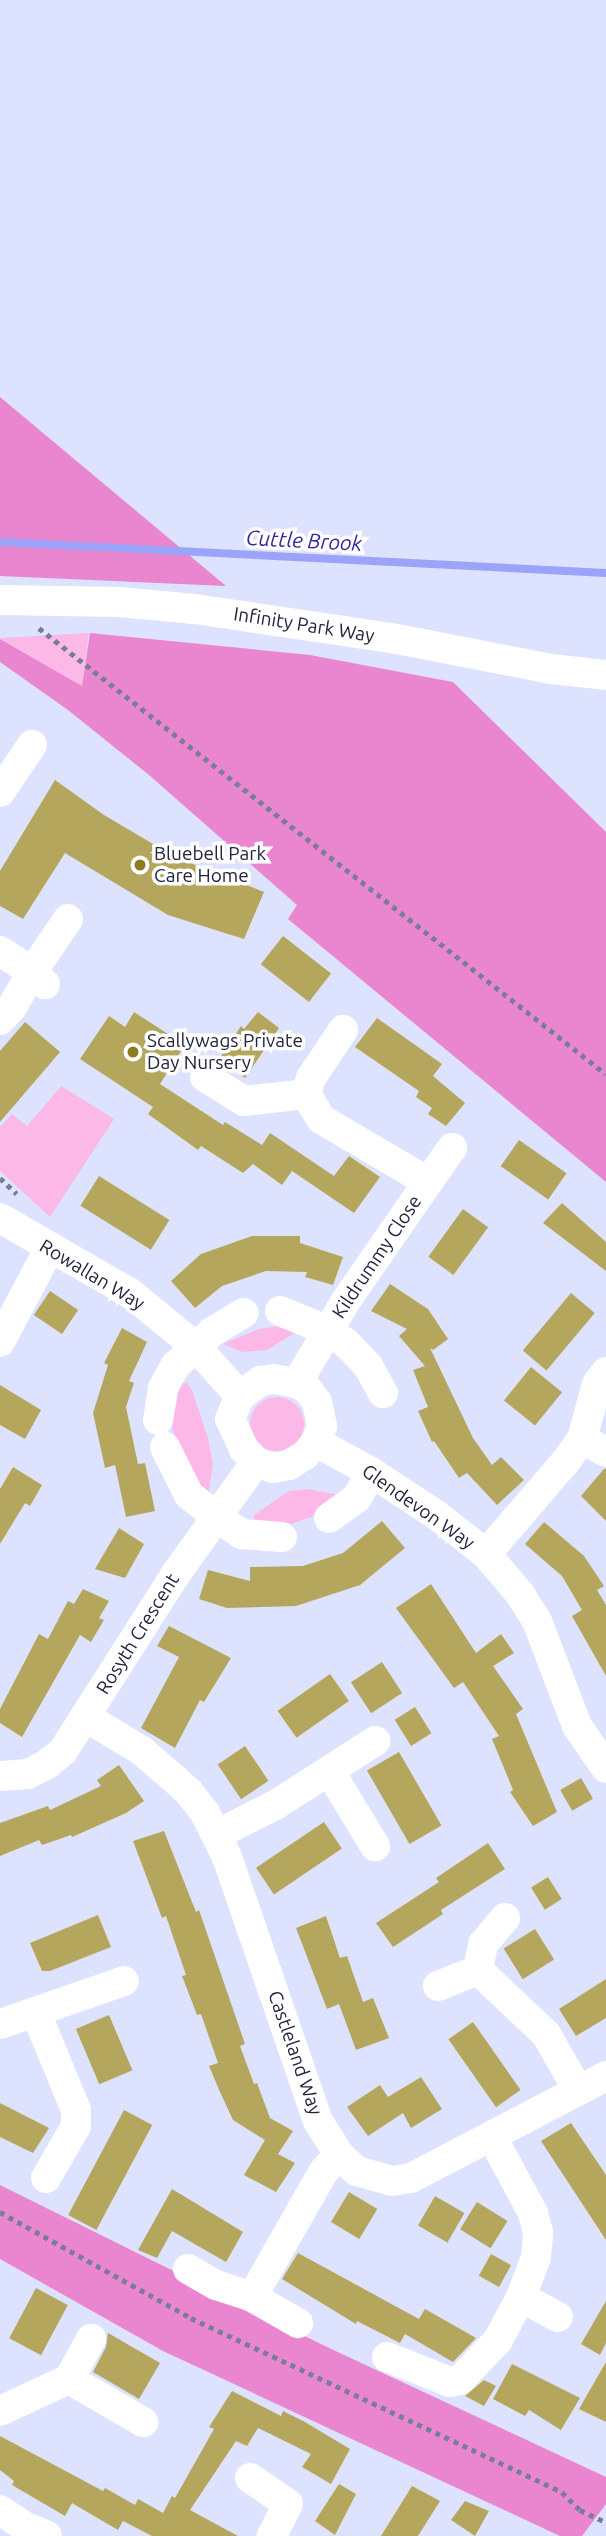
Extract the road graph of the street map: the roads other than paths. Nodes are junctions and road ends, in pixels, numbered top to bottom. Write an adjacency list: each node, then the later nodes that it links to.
1 (0, 600): 2 (street, Infinity Park Way)
2 (606, 675)
3 (32, 745): 4 (street)
4 (0, 792)
5 (68, 919): 7 (street)
6 (0, 951): 7 (street)
7 (38, 978): 8 (street)
8 (0, 1020)
9 (343, 1030): 11 (street)
10 (205, 1077): 11 (street)
11 (306, 1094): 13 (street, Kildrummy Close)
12 (452, 1147): 13 (street)
13 (428, 1182): 18 (street, Kildrummy Close)
14 (0, 1218): 15 (street, Rowallan Way)
15 (49, 1249): 19 (street); 20 (street, Rowallan Way)
16 (280, 1311): 18 (street)
17 (244, 1313): 20 (street)
18 (329, 1331): 22 (street, Kildrummy Close); 23 (street)
19 (0, 1342)
20 (195, 1346): 24 (street, Rowallan Way); 29 (street)
21 (606, 1372): 26 (street)
22 (297, 1383): 24 (street); 25 (street)
23 (383, 1393)
24 (240, 1396): 27 (street)
25 (316, 1442): 27 (street); 28 (street, Glendevon Way)
26 (594, 1446): 32 (street)
27 (256, 1462): 29 (street, Rosyth Crescent)
28 (371, 1472): 30 (street); 32 (street, Glendevon Way)
29 (218, 1518): 31 (street); 33 (street, Rosyth Crescent)
30 (328, 1518)
31 (282, 1537)
32 (486, 1554): 35 (street, Glendevon Way)
33 (86, 1717): 37 (street, Rosyth Crescent); 38 (street, Castleland Way)
34 (375, 1741): 36 (street)
35 (606, 1768)
36 (330, 1772): 38 (street); 39 (street)
37 (0, 1776)
38 (218, 1835): 49 (street, Castleland Way)
39 (374, 1846)
40 (505, 1919): 41 (street)
41 (478, 1970): 43 (street); 47 (street)
42 (124, 1981): 44 (street)
43 (438, 1986)
44 (36, 2013): 45 (street); 50 (street)
45 (0, 2024)
46 (606, 2076): 47 (street, Castleland Way)
47 (578, 2090): 48 (street, Castleland Way)
48 (492, 2137): 49 (street, Castleland Way); 53 (street)
49 (339, 2155): 52 (street)
50 (46, 2178)
51 (188, 2269): 52 (street)
52 (252, 2297): 55 (street)
53 (521, 2297): 54 (street); 57 (street)
54 (558, 2317)
55 (298, 2323)
56 (91, 2339): 58 (street)
57 (387, 2357)
58 (69, 2378): 59 (street); 60 (street)
59 (0, 2411)
60 (143, 2422)
61 (250, 2478): 62 (street)
62 (272, 2536)

